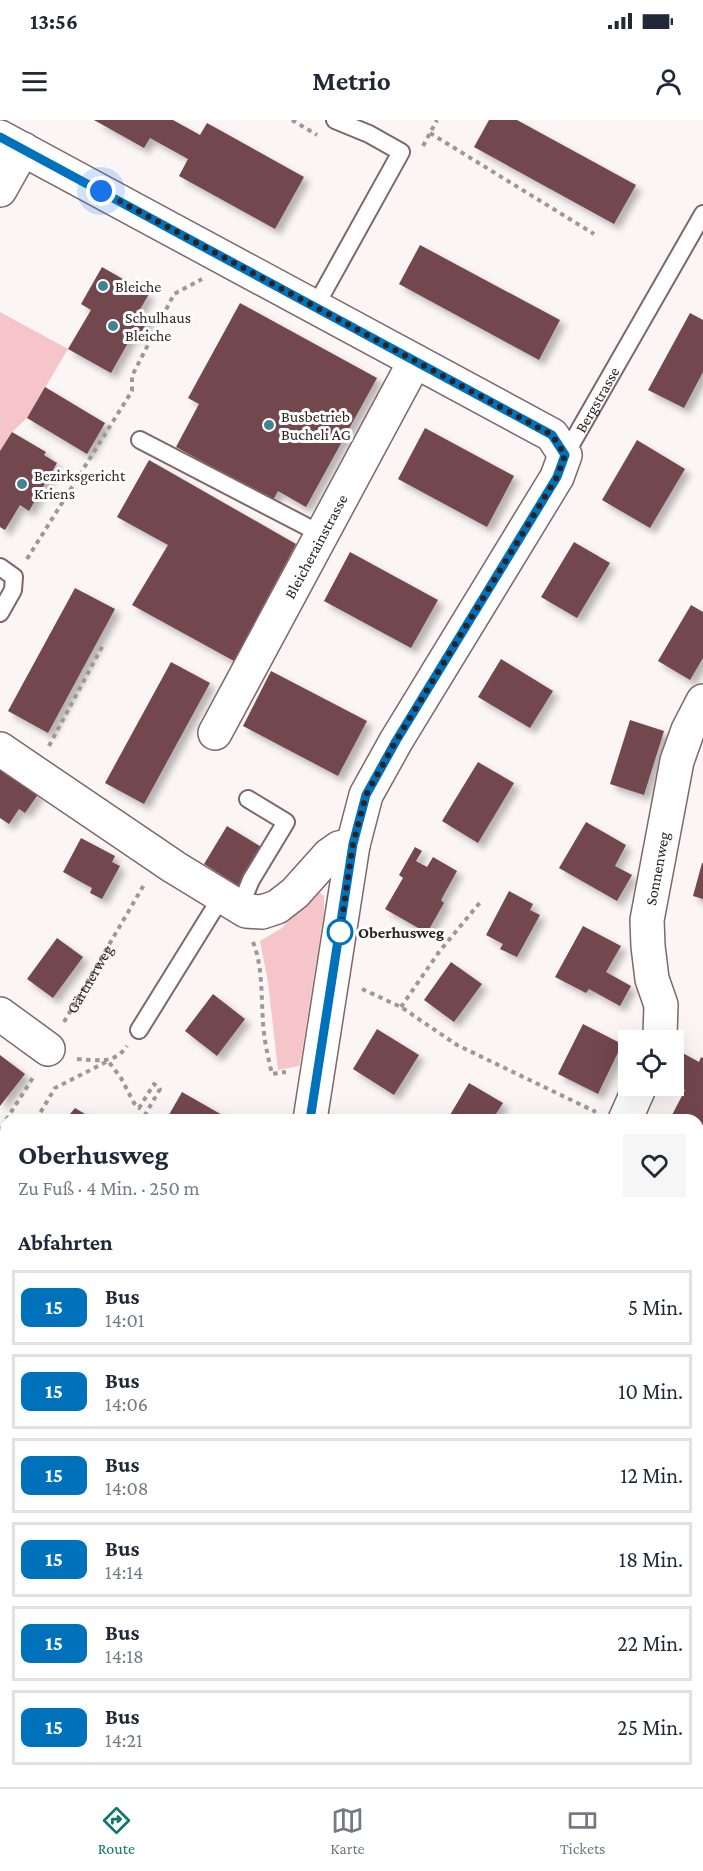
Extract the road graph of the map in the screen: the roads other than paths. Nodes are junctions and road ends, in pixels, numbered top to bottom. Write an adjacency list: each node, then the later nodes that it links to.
1 (335, 120): 5 (lane)
2 (11, 143): 3 (street); 5 (street)
3 (0, 190)
4 (703, 214): 8 (lane, Bergstrasse)
5 (315, 307): 6 (street)
6 (415, 361): 8 (street); 9 (street, Bleicherainstrasse)
7 (140, 440): 9 (lane)
8 (565, 455): 16 (street, Bergstrasse)
9 (321, 534): 13 (street, Bleicherainstrasse)
10 (0, 567): 11 (lane)
11 (0, 613)
12 (703, 701): 20 (street, Sonnenweg)
13 (215, 733)
14 (0, 748): 17 (street)
15 (248, 798): 17 (lane)
16 (353, 844): 17 (street); 23 (street, Bergstrasse)
17 (240, 914): 19 (lane)
18 (0, 1014): 21 (street)
19 (139, 1030)
20 (660, 1030)
21 (48, 1049)
22 (632, 1096): 24 (street)
23 (311, 1114)
24 (617, 1114)

